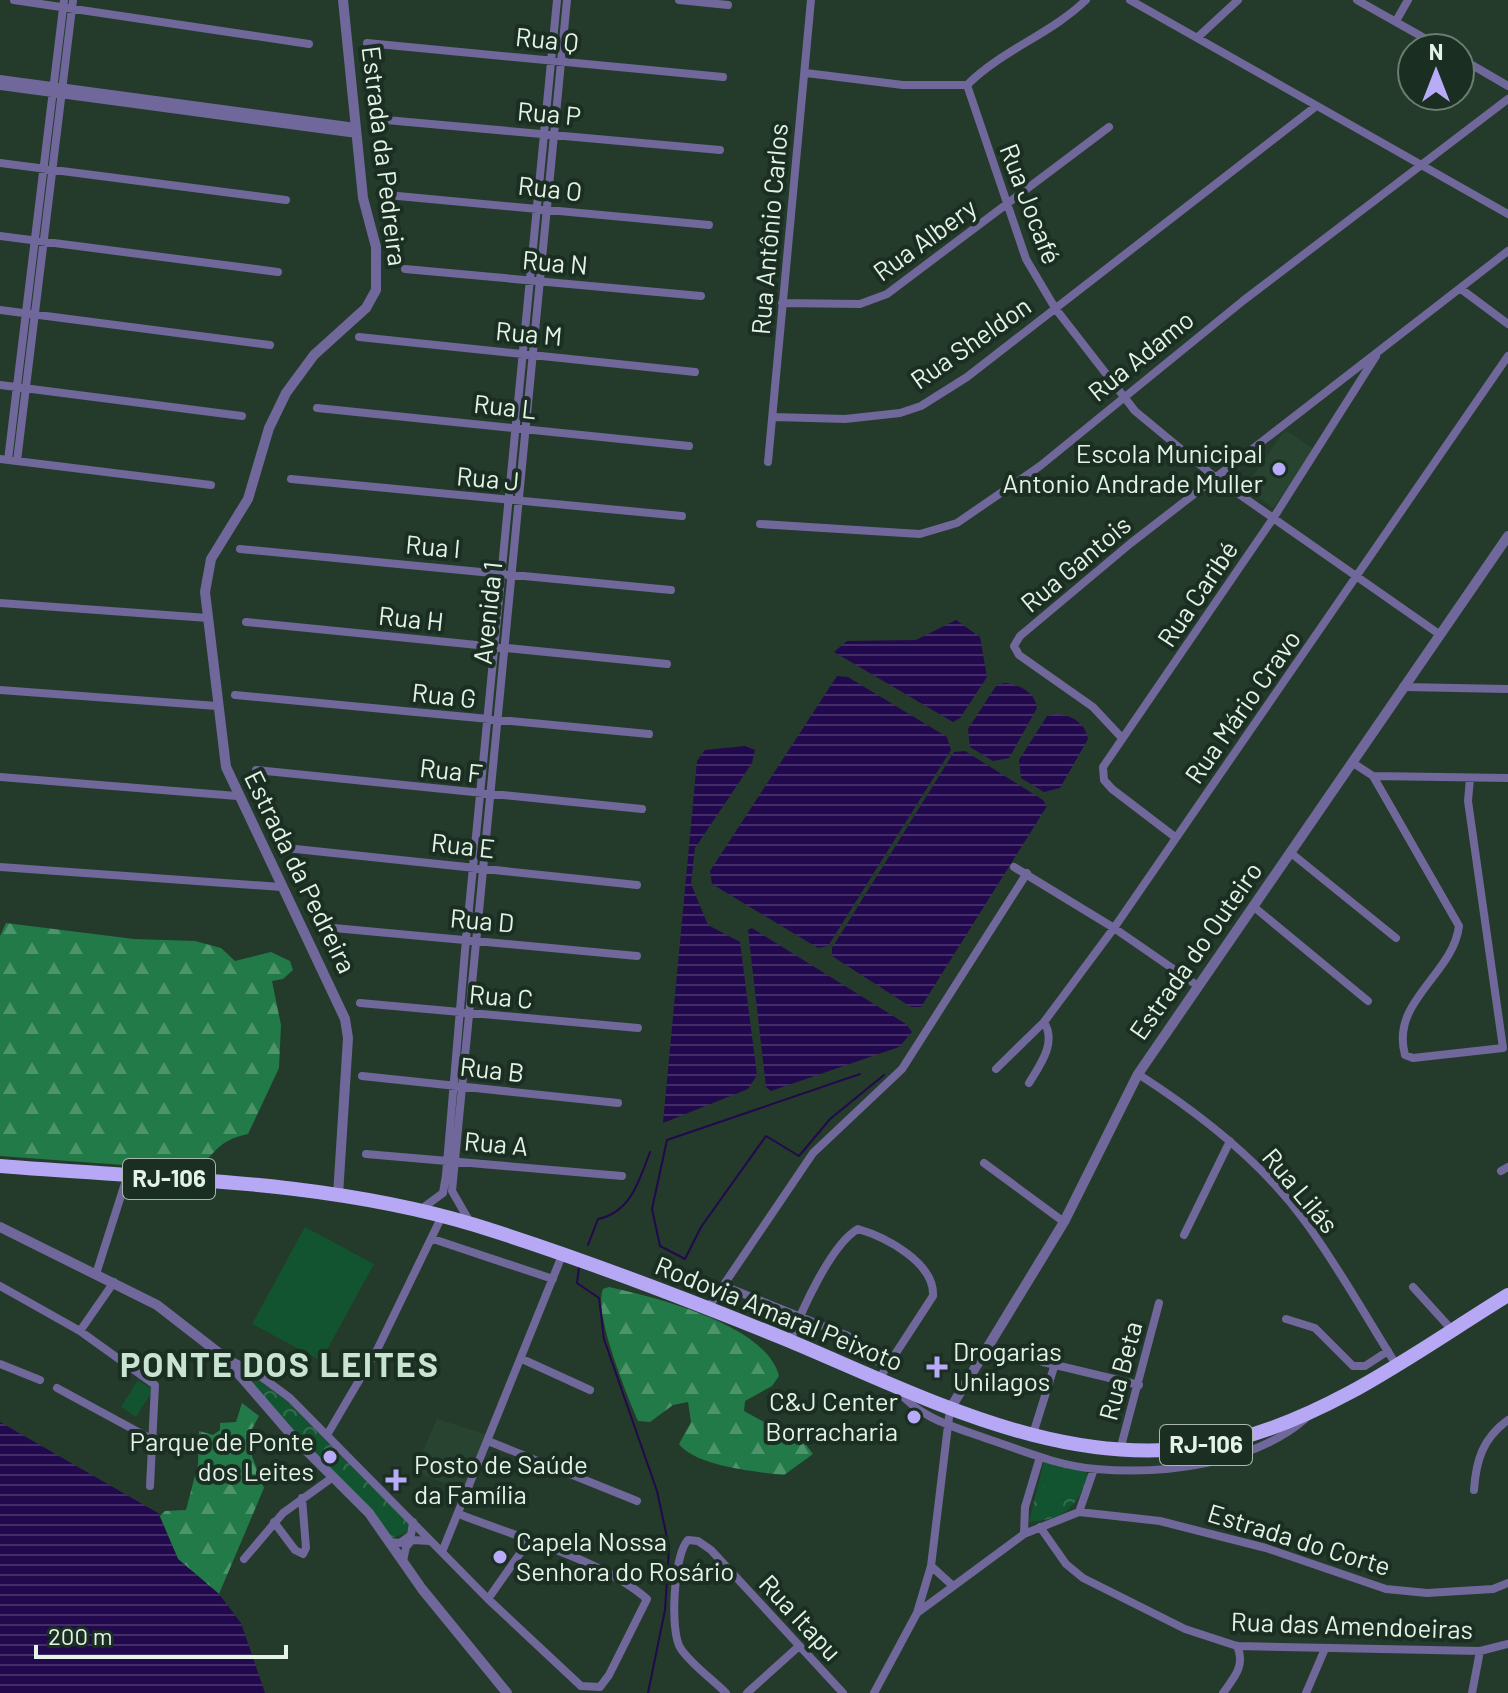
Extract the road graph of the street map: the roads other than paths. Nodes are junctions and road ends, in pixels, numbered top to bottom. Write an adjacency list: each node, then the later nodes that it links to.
1 (14, 0): 12 (street)
2 (343, 0): 32 (street, Estrada da Pedreira)
3 (557, 0): 19 (street, Avenida 1)
4 (567, 0): 19 (street, Avenida 1)
5 (679, 0): 13 (street)
6 (811, 0): 21 (street, Rua Antônio Carlos)
7 (1086, 0): 24 (street)
8 (1130, 0): 16 (street)
9 (1238, 0): 16 (street)
10 (1357, 0): 14 (street)
11 (1408, 0): 14 (street)
12 (68, 3): 18 (street); 27 (street)
13 (728, 5)
14 (1396, 21): 15 (street)
15 (1415, 32)
16 (1198, 37): 29 (street)
17 (367, 43): 19 (street, Rua Q)
18 (309, 44)
19 (556, 62): 22 (street, Rua Q); 33 (street, Avenida 1); 34 (street, Avenida 1)
20 (1476, 67): 26 (street)
21 (806, 73): 24 (street); 55 (street, Rua Antônio Carlos)
22 (723, 77)
23 (0, 79): 27 (street)
24 (967, 85): 41 (street, Rua Jocafé)
25 (0, 86): 27 (street)
26 (1508, 86)
27 (58, 90): 32 (street); 38 (street)
28 (1508, 99): 37 (street, Rua Adamo)
29 (1315, 107): 37 (street); 56 (street, Rua Sheldon)
30 (375, 119): 33 (street, Rua P)
31 (1109, 127): 41 (street, Rua Albery)
32 (356, 130): 93 (street, Estrada da Pedreira)
33 (543, 134): 34 (street, Rua P); 42 (street, Avenida 1)
34 (553, 135): 35 (street, Rua P); 43 (street, Avenida 1)
35 (720, 150)
36 (0, 163): 38 (street)
37 (1420, 164): 44 (street); 69 (street, Rua Adamo)
38 (48, 170): 40 (street); 47 (street)
39 (387, 195): 42 (street, Rua O)
40 (286, 200)
41 (1007, 206): 55 (street, Rua Albery); 56 (street, Rua Jocafé)
42 (536, 208): 43 (street, Rua O); 51 (street, Avenida 1)
43 (547, 209): 45 (street, Rua O); 52 (street, Avenida 1)
44 (1508, 214)
45 (709, 225)
46 (0, 236): 47 (street)
47 (38, 241): 50 (street); 58 (street)
48 (1508, 251): 53 (street, Rua Gantois)
49 (405, 269): 51 (street, Rua N)
50 (278, 272)
51 (530, 281): 52 (street, Rua N); 63 (street, Avenida 1)
52 (540, 282): 54 (street, Rua N); 64 (street, Avenida 1)
53 (1461, 289): 59 (street); 62 (street, Rua Gantois)
54 (701, 296)
55 (782, 303): 72 (street, Rua Antônio Carlos)
56 (1055, 308): 69 (street, Rua Jocafé); 72 (street, Rua Sheldon)
57 (0, 310): 58 (street)
58 (30, 313): 61 (street); 68 (street)
59 (1508, 324)
60 (359, 337): 63 (street, Rua M)
61 (270, 345)
62 (1378, 352): 78 (street, Rua Gantois); 84 (street, Rua Caribé)
63 (522, 354): 64 (street, Rua M); 73 (street, Avenida 1)
64 (533, 354): 66 (street, Rua M); 74 (street, Avenida 1)
65 (1508, 356): 90 (street, Rua Mário Cravo)
66 (695, 372)
67 (0, 385): 68 (street)
68 (22, 387): 71 (street); 76 (street)
69 (1123, 395): 78 (street, Rua Jocafé); 85 (street, Rua Adamo)
70 (317, 408): 73 (street, Rua L)
71 (242, 416)
72 (774, 417): 77 (street, Rua Antônio Carlos)
73 (515, 428): 74 (street, Rua L); 81 (street, Avenida 1)
74 (527, 429): 75 (street, Rua L); 82 (street, Avenida 1)
75 (689, 446)
76 (8, 460): 80 (street)
77 (768, 462)
78 (1216, 478): 84 (street, Rua Jocafé); 105 (street, Rua Gantois)
79 (291, 479): 81 (street, Rua J)
80 (211, 485)
81 (507, 501): 82 (street, Rua J); 88 (street, Avenida 1)
82 (518, 502): 83 (street, Rua J); 89 (street, Avenida 1)
83 (682, 516)
84 (1274, 517): 90 (street, Rua Jocafé); 105 (street, Rua Caribé)
85 (760, 524)
86 (1508, 536): 95 (street, Estrada do Outeiro)
87 (240, 549): 88 (street, Rua I)
88 (501, 574): 89 (street, Rua I); 96 (street, Avenida 1)
89 (513, 575): 91 (street, Rua I); 96 (street, Avenida 1)
90 (1357, 577): 95 (street, Rua Jocafé); 115 (street, Rua Mário Cravo)
91 (671, 590)
92 (0, 603): 93 (street)
93 (208, 618): 102 (street, Estrada da Pedreira)
94 (246, 622): 96 (street, Rua H)
95 (1439, 634): 98 (street, Estrada do Outeiro)
96 (499, 647): 97 (street, Rua H); 103 (street, Avenida 1)
97 (667, 664)
98 (1403, 687): 99 (street); 106 (street, Estrada do Outeiro)
99 (1508, 689)
100 (0, 690): 102 (street)
101 (235, 695): 103 (street, Rua G)
102 (217, 706): 113 (street, Estrada da Pedreira)
103 (492, 720): 104 (street, Rua G); 112 (street, Avenida 1)
104 (649, 734)
105 (1122, 738): 115 (street, Rua Caribé)
106 (1353, 763): 108 (street); 117 (street, Estrada do Outeiro)
107 (256, 770): 112 (street, Rua F)
108 (1373, 776): 110 (street); 136 (street)
109 (0, 777): 113 (street)
110 (1470, 778): 111 (street); 136 (street)
111 (1508, 778)
112 (485, 794): 114 (street, Rua F); 120 (street, Avenida 1)
113 (237, 796): 123 (street, Estrada da Pedreira)
114 (642, 809)
115 (1175, 837): 126 (street, Rua Mário Cravo)
116 (286, 848): 120 (street, Rua E)
117 (1291, 853): 124 (street, Estrada do Outeiro); 127 (street)
118 (0, 867): 123 (street)
119 (1014, 867): 121 (street)
120 (477, 868): 122 (street, Rua E); 128 (street, Avenida 1)
121 (1027, 873): 126 (street); 163 (street)
122 (637, 885)
123 (281, 887): 150 (street, Estrada da Pedreira)
124 (1254, 907): 130 (street, Estrada do Outeiro); 131 (street)
125 (323, 927): 128 (street, Rua D)
126 (1114, 928): 130 (street); 134 (street, Rua Mário Cravo)
127 (1396, 938)
128 (470, 940): 129 (street, Rua D); 133 (street, Avenida 1)
129 (637, 956)
130 (1198, 986): 138 (street, Estrada do Outeiro)
131 (1368, 1001)
132 (360, 1003): 133 (street, Rua C)
133 (465, 1014): 135 (street, Rua C); 141 (street, Avenida 1)
134 (1044, 1022): 137 (street, Rua Mário Cravo); 140 (street)
135 (638, 1028)
136 (1506, 1047)
137 (996, 1069)
138 (1138, 1074): 143 (street, Rua Lilás); 153 (street, Estrada do Outeiro)
139 (362, 1076): 141 (street, Rua B)
140 (1029, 1083)
141 (458, 1087): 142 (street, Rua B); 145 (street, Avenida 1)
142 (618, 1103)
143 (1230, 1141): 156 (street); 173 (street, Rua Lilás)
144 (366, 1154): 145 (street, Rua A)
145 (451, 1160): 148 (street, Rua A); 151 (street, Avenida 1); 154 (street, Avenida 1)
146 (984, 1163): 153 (street)
147 (0, 1166): 149 (highway, Rodovia Amaral Peixoto / RJ-106)
148 (622, 1176)
149 (127, 1177): 150 (highway, Rodovia Amaral Peixoto / RJ-106); 159 (street)
150 (338, 1195): 151 (highway, Rodovia Amaral Peixoto / RJ-106)
151 (419, 1211): 152 (highway, Rodovia Amaral Peixoto / RJ-106)
152 (442, 1216): 154 (highway, Rodovia Amaral Peixoto / RJ-106); 157 (street)
153 (1064, 1222): 189 (street, Estrada do Outeiro)
154 (472, 1224): 158 (highway, Rodovia Amaral Peixoto / RJ-106)
155 (0, 1227): 159 (street)
156 (1184, 1235)
157 (433, 1239): 160 (street); 194 (street)
158 (575, 1258): 160 (street); 167 (highway, Rodovia Amaral Peixoto / RJ-106)
159 (96, 1274): 161 (street)
160 (553, 1279): 175 (street)
161 (114, 1282): 171 (street); 174 (street)
162 (0, 1286): 171 (street)
163 (724, 1286): 167 (street); 168 (street)
164 (1413, 1287): 170 (street)
165 (1508, 1295): 170 (highway, Rodovia Amaral Peixoto / RJ-106)
166 (1159, 1303): 186 (street, Rua Beta)
167 (708, 1308): 172 (highway, Rodovia Amaral Peixoto / RJ-106)
168 (800, 1315): 172 (street); 178 (street); 178 (street)
169 (1286, 1319): 173 (street)
170 (1452, 1330): 179 (highway, Rodovia Amaral Peixoto / RJ-106)
171 (80, 1331): 195 (street)
172 (790, 1341): 182 (highway, Rodovia Amaral Peixoto / RJ-106)
173 (1388, 1351): 179 (street, Rua Lilás)
174 (224, 1357): 181 (street); 184 (street)
175 (522, 1359): 188 (street); 196 (street)
176 (1043, 1362): 180 (street)
177 (0, 1364): 183 (street)
178 (887, 1365): 182 (street)
179 (1397, 1366): 190 (highway, Rodovia Amaral Peixoto / RJ-106)
180 (1054, 1367): 186 (street); 193 (street)
181 (256, 1373): 184 (street); 194 (street)
182 (879, 1379): 185 (highway, Rodovia Amaral Peixoto / RJ-106)
183 (40, 1380)
184 (247, 1385): 200 (street)
185 (893, 1385): 189 (highway, Rodovia Amaral Peixoto / RJ-106); 192 (street)
186 (1139, 1385): 197 (street, Rua Beta)
187 (57, 1388): 195 (street)
188 (590, 1390)
189 (950, 1409): 192 (street); 193 (highway, Rodovia Amaral Peixoto / RJ-106)
190 (1312, 1412): 197 (highway, Rodovia Amaral Peixoto / RJ-106); 199 (street)
191 (1508, 1420): 202 (street)
192 (946, 1426): 198 (street); 217 (street)
193 (1033, 1434): 197 (highway, Rodovia Amaral Peixoto / RJ-106)
194 (327, 1435): 208 (street)
195 (153, 1440): 201 (street)
196 (488, 1441): 204 (street); 206 (street)
197 (1120, 1450)
198 (1040, 1457): 199 (street); 210 (street)
199 (1094, 1469): 205 (street)
200 (333, 1477): 203 (street); 212 (street)
201 (150, 1486)
202 (1474, 1490)
203 (302, 1498): 207 (street); 207 (street)
204 (637, 1501)
205 (1079, 1512): 209 (street, Estrada do Corte); 218 (street, Estrada do Corte)
206 (459, 1514): 213 (street); 214 (street)
207 (274, 1522): 215 (street)
208 (413, 1522): 211 (street); 212 (street)
209 (1040, 1527): 210 (street, Estrada do Corte); 223 (street, Rua das Amendoeiras)
210 (1024, 1534): 219 (street, Estrada do Corte)
211 (431, 1541): 214 (street); 216 (street)
212 (390, 1542): 216 (street)
213 (528, 1542): 220 (street); 220 (street)
214 (442, 1552): 220 (street)
215 (244, 1559)
216 (403, 1561): 227 (street)
217 (931, 1566): 219 (street); 221 (street)
218 (1508, 1583)
219 (952, 1585): 221 (street, Estrada do Corte)
220 (488, 1599)
221 (917, 1613): 231 (street, Estrada do Corte)
222 (1508, 1644): 226 (street, Rua das Amendoeiras)
223 (1237, 1646): 225 (street, Rua das Amendoeiras); 232 (street)
224 (798, 1647): 228 (street, Rua Itapu); 229 (street); 230 (street, Rua Itapu)
225 (1324, 1651): 226 (street, Rua das Amendoeiras); 233 (street)
226 (1480, 1651): 234 (street)
227 (507, 1693)
228 (726, 1693)
229 (747, 1693)
230 (843, 1693)
231 (874, 1693)
232 (1223, 1693)
233 (1306, 1693)
234 (1472, 1693)

